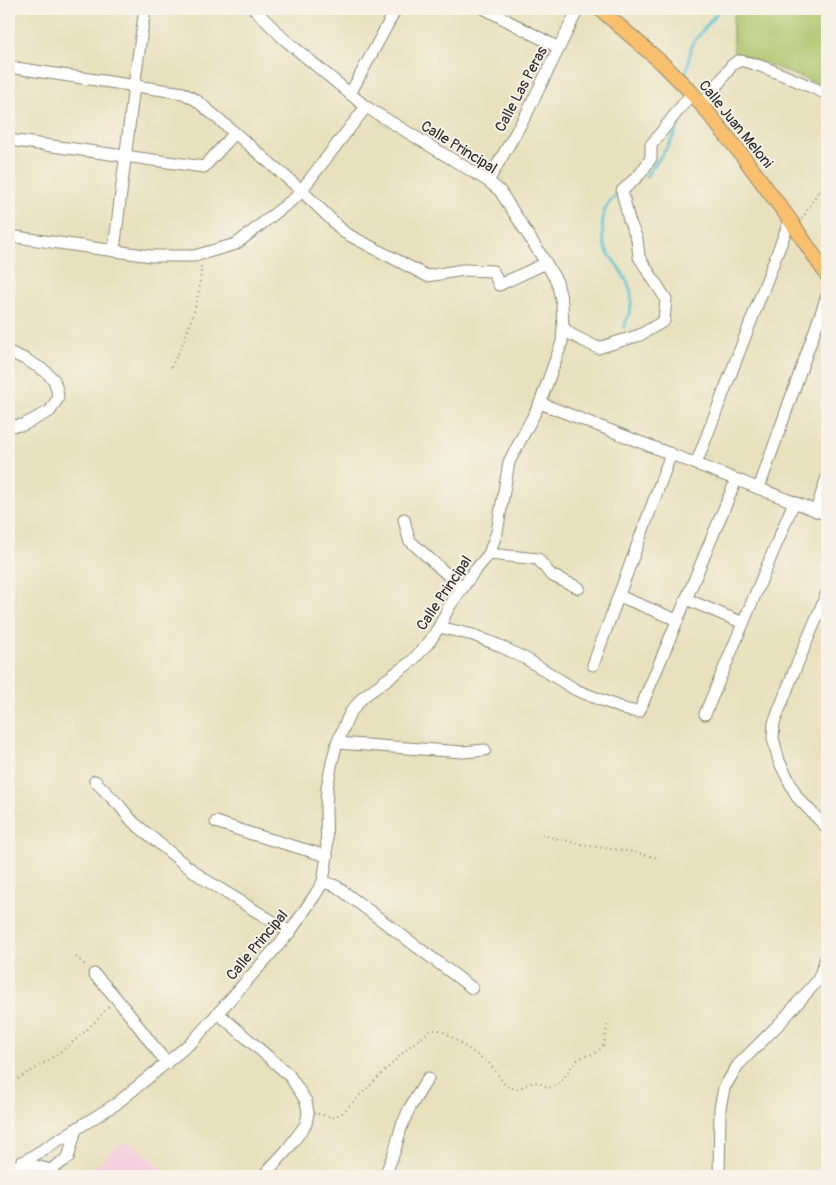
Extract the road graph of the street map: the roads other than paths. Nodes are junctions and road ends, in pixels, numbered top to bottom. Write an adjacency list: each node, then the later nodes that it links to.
1 (142, 9): 9 (street)
2 (254, 9): 10 (street, Calle Principal)
3 (396, 9): 10 (street)
4 (485, 9): 7 (street)
5 (578, 9): 7 (street, Calle Las Peras)
6 (600, 9): 12 (main road, Calle Juan Meloni)
7 (560, 48): 18 (street, Calle Las Peras)
8 (9, 67): 9 (street)
9 (134, 86): 15 (street); 17 (street)
10 (350, 94): 14 (street, Calle Principal)
11 (827, 94): 13 (street)
12 (689, 95): 13 (main road, Calle Juan Meloni); 26 (street)
13 (702, 106): 20 (main road, Calle Juan Meloni)
14 (366, 107): 18 (street, Calle Principal); 19 (street)
15 (235, 133): 17 (street); 19 (street)
16 (9, 140): 17 (street)
17 (126, 156): 22 (street)
18 (488, 181): 23 (street, Calle Principal)
19 (301, 190): 22 (street); 23 (street)
20 (793, 225): 24 (main road, Calle Juan Meloni); 31 (street)
21 (9, 236): 22 (street)
22 (114, 250)
23 (546, 263): 26 (street, Calle Principal)
24 (827, 275)
25 (827, 296): 34 (street)
26 (563, 328): 28 (street, Calle Principal)
27 (9, 352): 29 (street)
28 (540, 403): 30 (street); 39 (street, Calle Principal)
29 (9, 426)
30 (671, 454): 31 (street); 43 (street)
31 (696, 464): 33 (street)
32 (827, 477): 36 (street)
33 (736, 480): 34 (street); 44 (street)
34 (759, 488): 35 (street)
35 (794, 502): 36 (street); 46 (street)
36 (816, 511): 37 (street)
37 (827, 515)
38 (404, 519): 40 (street)
39 (489, 554): 40 (street, Calle Principal); 41 (street)
40 (462, 588): 47 (street, Calle Principal)
41 (579, 588)
42 (827, 593): 54 (street)
43 (619, 596): 45 (street); 48 (street)
44 (686, 599): 45 (street); 46 (street)
45 (677, 620): 47 (street)
46 (743, 623): 49 (street)
47 (439, 627): 50 (street, Calle Principal)
48 (593, 665)
49 (705, 714)
50 (338, 743): 51 (street); 55 (street, Calle Principal)
51 (485, 750)
52 (95, 781): 57 (street)
53 (216, 822): 55 (street)
54 (827, 828)
55 (327, 856): 56 (street, Calle Principal)
56 (323, 882): 57 (street, Calle Principal); 60 (street)
57 (290, 932): 61 (street, Calle Principal)
58 (827, 956): 69 (street)
59 (94, 974): 62 (street)
60 (472, 988)
61 (218, 1013): 62 (street, Calle Principal); 67 (street)
62 (167, 1063): 64 (street, Calle Principal)
63 (428, 1078): 68 (street)
64 (76, 1129): 65 (street, Calle Principal); 65 (street)
65 (22, 1162): 66 (street, Calle Principal)
66 (9, 1169)
67 (263, 1176)
68 (385, 1176)
69 (719, 1176)

